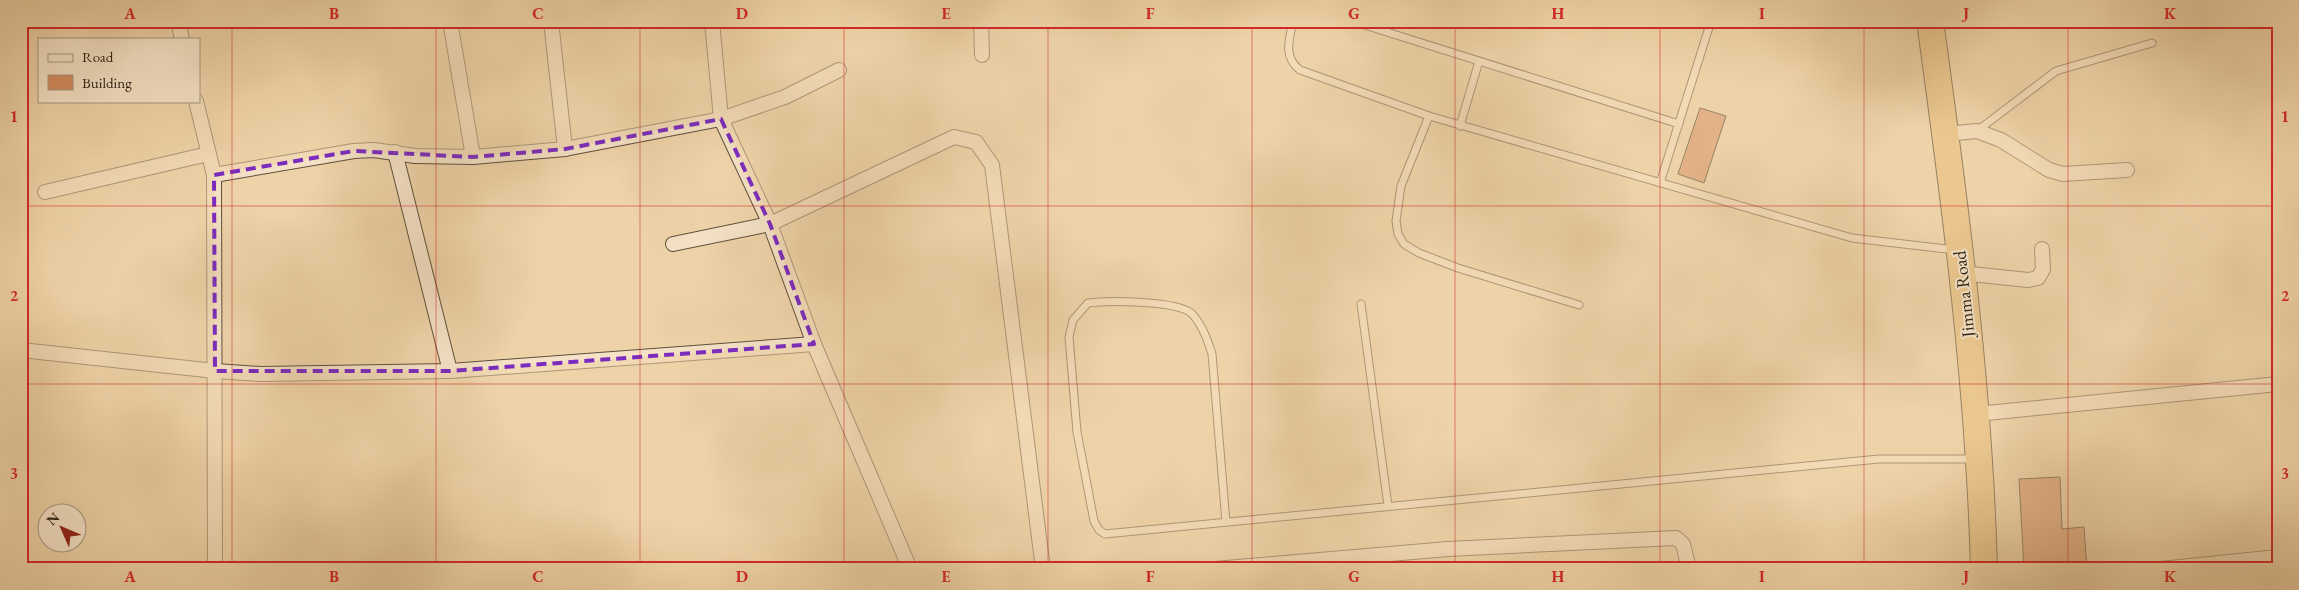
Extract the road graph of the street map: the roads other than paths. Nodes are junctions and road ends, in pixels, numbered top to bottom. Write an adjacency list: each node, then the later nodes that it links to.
1 (178, 21): 10 (street)
2 (450, 21): 25 (street)
3 (551, 21): 22 (street)
4 (712, 21): 17 (street)
5 (981, 21): 12 (street)
6 (1293, 21): 16 (lane)
7 (1352, 21): 13 (lane)
8 (1711, 21): 18 (lane)
9 (1930, 21): 21 (highway, Jimma Road)
10 (182, 38)
11 (2152, 42): 20 (lane)
12 (982, 55)
13 (1479, 61): 18 (lane); 19 (lane)
14 (839, 70): 17 (street)
15 (196, 102): 24 (street)
16 (1429, 116): 19 (lane); 35 (lane)
17 (721, 119): 22 (street); 30 (street)
18 (1679, 124): 28 (lane)
19 (1460, 126): 28 (lane)
20 (1976, 131): 21 (street); 26 (street)
21 (1945, 134): 33 (highway, Jimma Road)
22 (565, 149): 25 (street)
23 (395, 152): 25 (street); 27 (street); 39 (street)
24 (208, 154): 27 (street); 29 (street)
25 (473, 157)
26 (2127, 170)
27 (214, 175): 38 (street)
28 (1660, 183): 33 (lane)
29 (45, 192)
30 (770, 224): 31 (street); 36 (street); 48 (street)
31 (673, 244)
32 (2042, 249): 33 (street)
33 (1960, 262): 41 (highway, Jimma Road)
34 (1361, 304): 43 (lane)
35 (1579, 306)
36 (814, 344): 39 (street); 47 (street)
37 (21, 350): 38 (street)
38 (216, 371): 39 (street); 46 (street)
39 (450, 371)
40 (2278, 384): 41 (street)
41 (1977, 414): 42 (highway, Jimma Road)
42 (1980, 459): 43 (lane); 51 (highway, Jimma Road)
43 (1388, 506): 44 (lane)
44 (1226, 522): 44 (lane)
45 (2278, 557): 52 (street)
46 (215, 569)
47 (910, 569)
48 (1043, 569)
49 (1215, 569): 50 (street)
50 (1689, 569)
51 (1984, 569)
52 (2161, 569)

